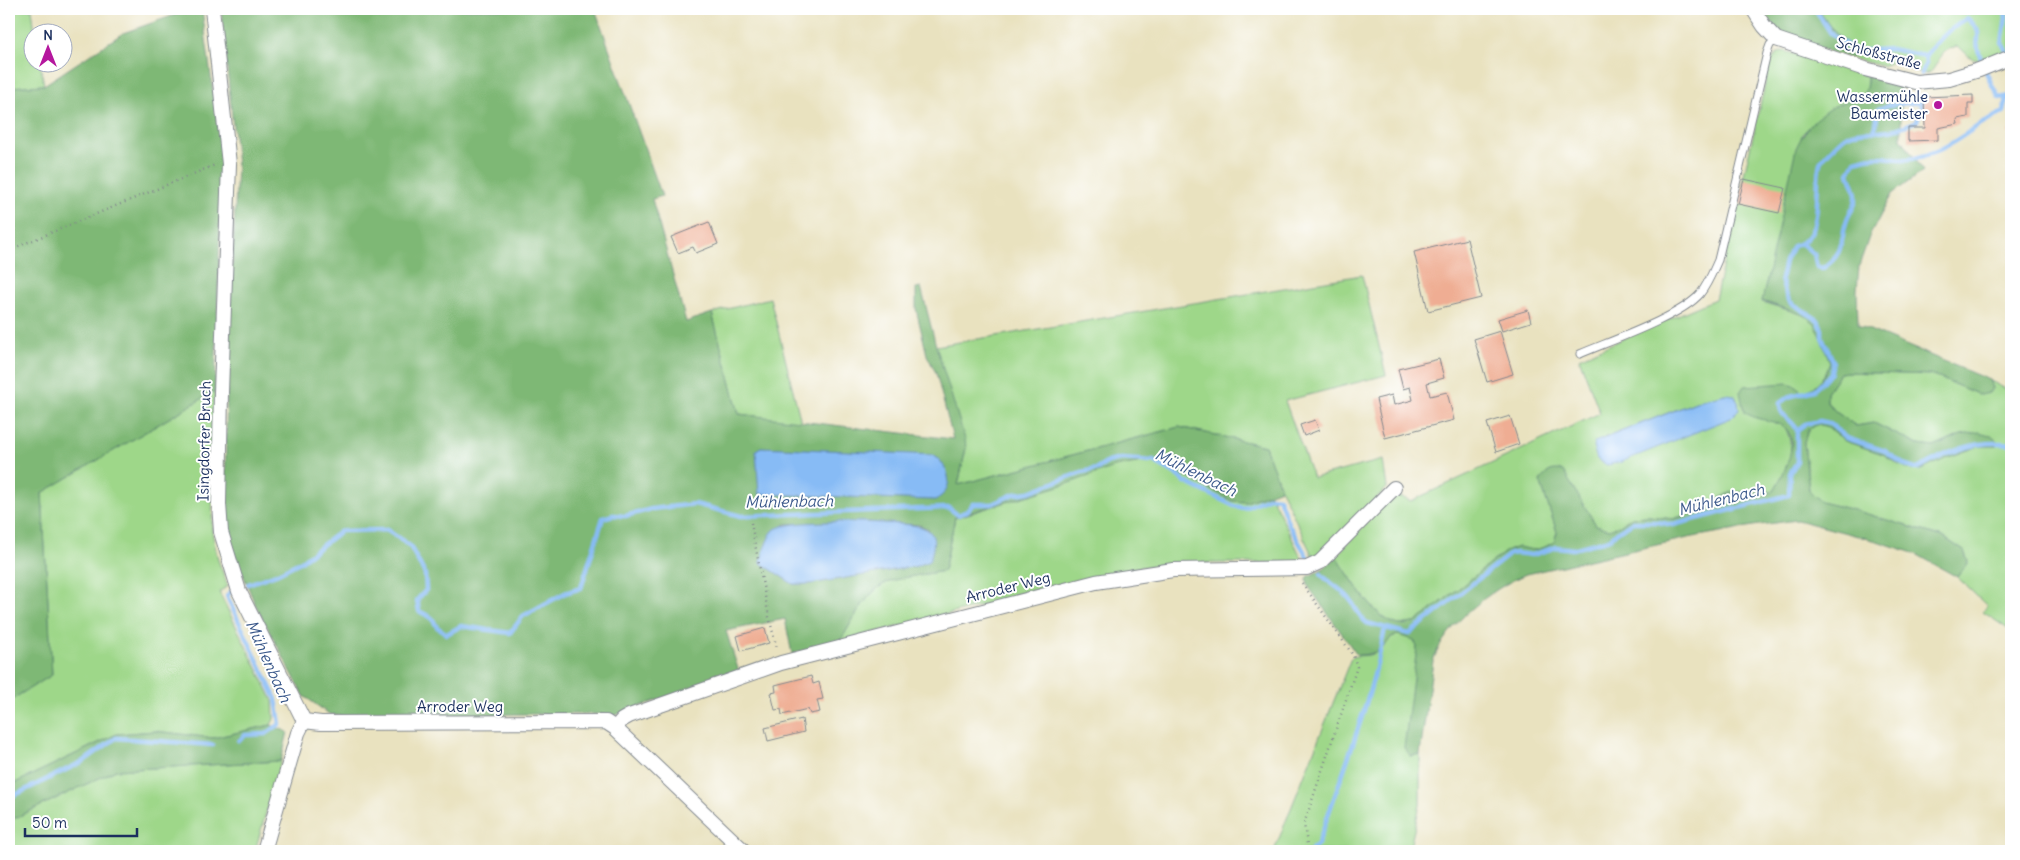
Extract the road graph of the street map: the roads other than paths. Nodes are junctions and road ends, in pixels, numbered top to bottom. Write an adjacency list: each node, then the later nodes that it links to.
1 (212, 9): 7 (street, Isingdorfer Bruch)
2 (1753, 9): 3 (street)
3 (1776, 39): 4 (street, Schloßstraße); 5 (lane)
4 (2011, 57)
5 (1580, 354)
6 (1394, 488): 8 (street, Arroder Weg)
7 (304, 721): 8 (street, Arroder Weg); 9 (street)
8 (615, 728): 10 (street, Arroder Weg)
9 (264, 851)
10 (744, 851)

